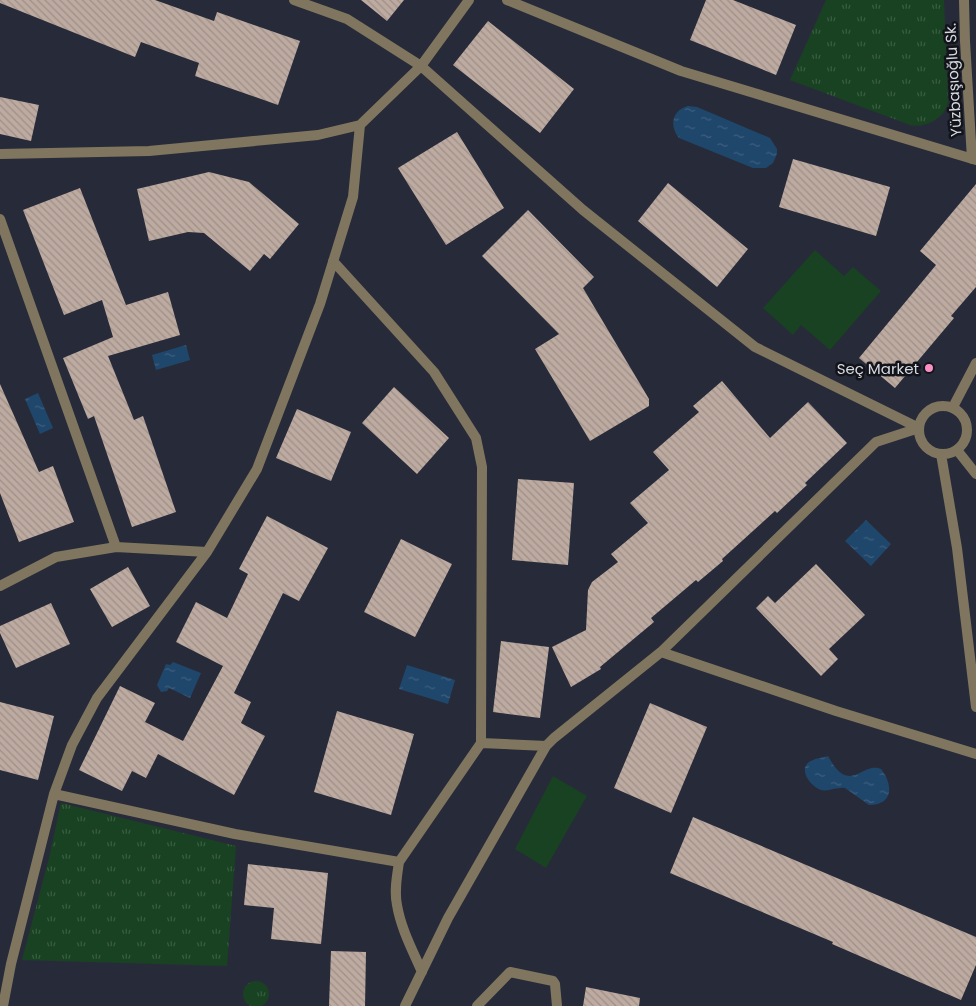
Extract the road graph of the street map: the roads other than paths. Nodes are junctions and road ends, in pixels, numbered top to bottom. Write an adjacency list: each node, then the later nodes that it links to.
1 (294, 0): 5 (street)
2 (470, 0): 5 (street)
3 (507, 0): 8 (street)
4 (964, 0): 8 (street, Yüzbaşıoğlu Sk.)
5 (421, 66): 6 (street); 13 (street)
6 (360, 125): 7 (street); 10 (street)
7 (0, 154)
8 (974, 160)
9 (0, 219): 17 (street)
10 (333, 262): 18 (street); 22 (street)
11 (976, 363): 12 (street)
12 (954, 407): 13 (street); 14 (street)
13 (918, 428): 15 (street); 20 (street)
14 (957, 450): 15 (street); 16 (street)
15 (941, 454): 21 (street)
16 (976, 474)
17 (116, 546): 18 (street); 19 (street)
18 (207, 552): 25 (street)
19 (0, 586)
20 (661, 652): 23 (street); 24 (street)
21 (976, 707)
22 (481, 743): 23 (street); 26 (street)
23 (546, 746): 27 (street)
24 (976, 754)
25 (54, 794): 26 (street); 28 (street)
26 (399, 862): 27 (street)
27 (422, 972): 29 (street)
28 (4, 1006)
29 (405, 1006)
30 (477, 1006): 31 (street)
31 (557, 1006)

